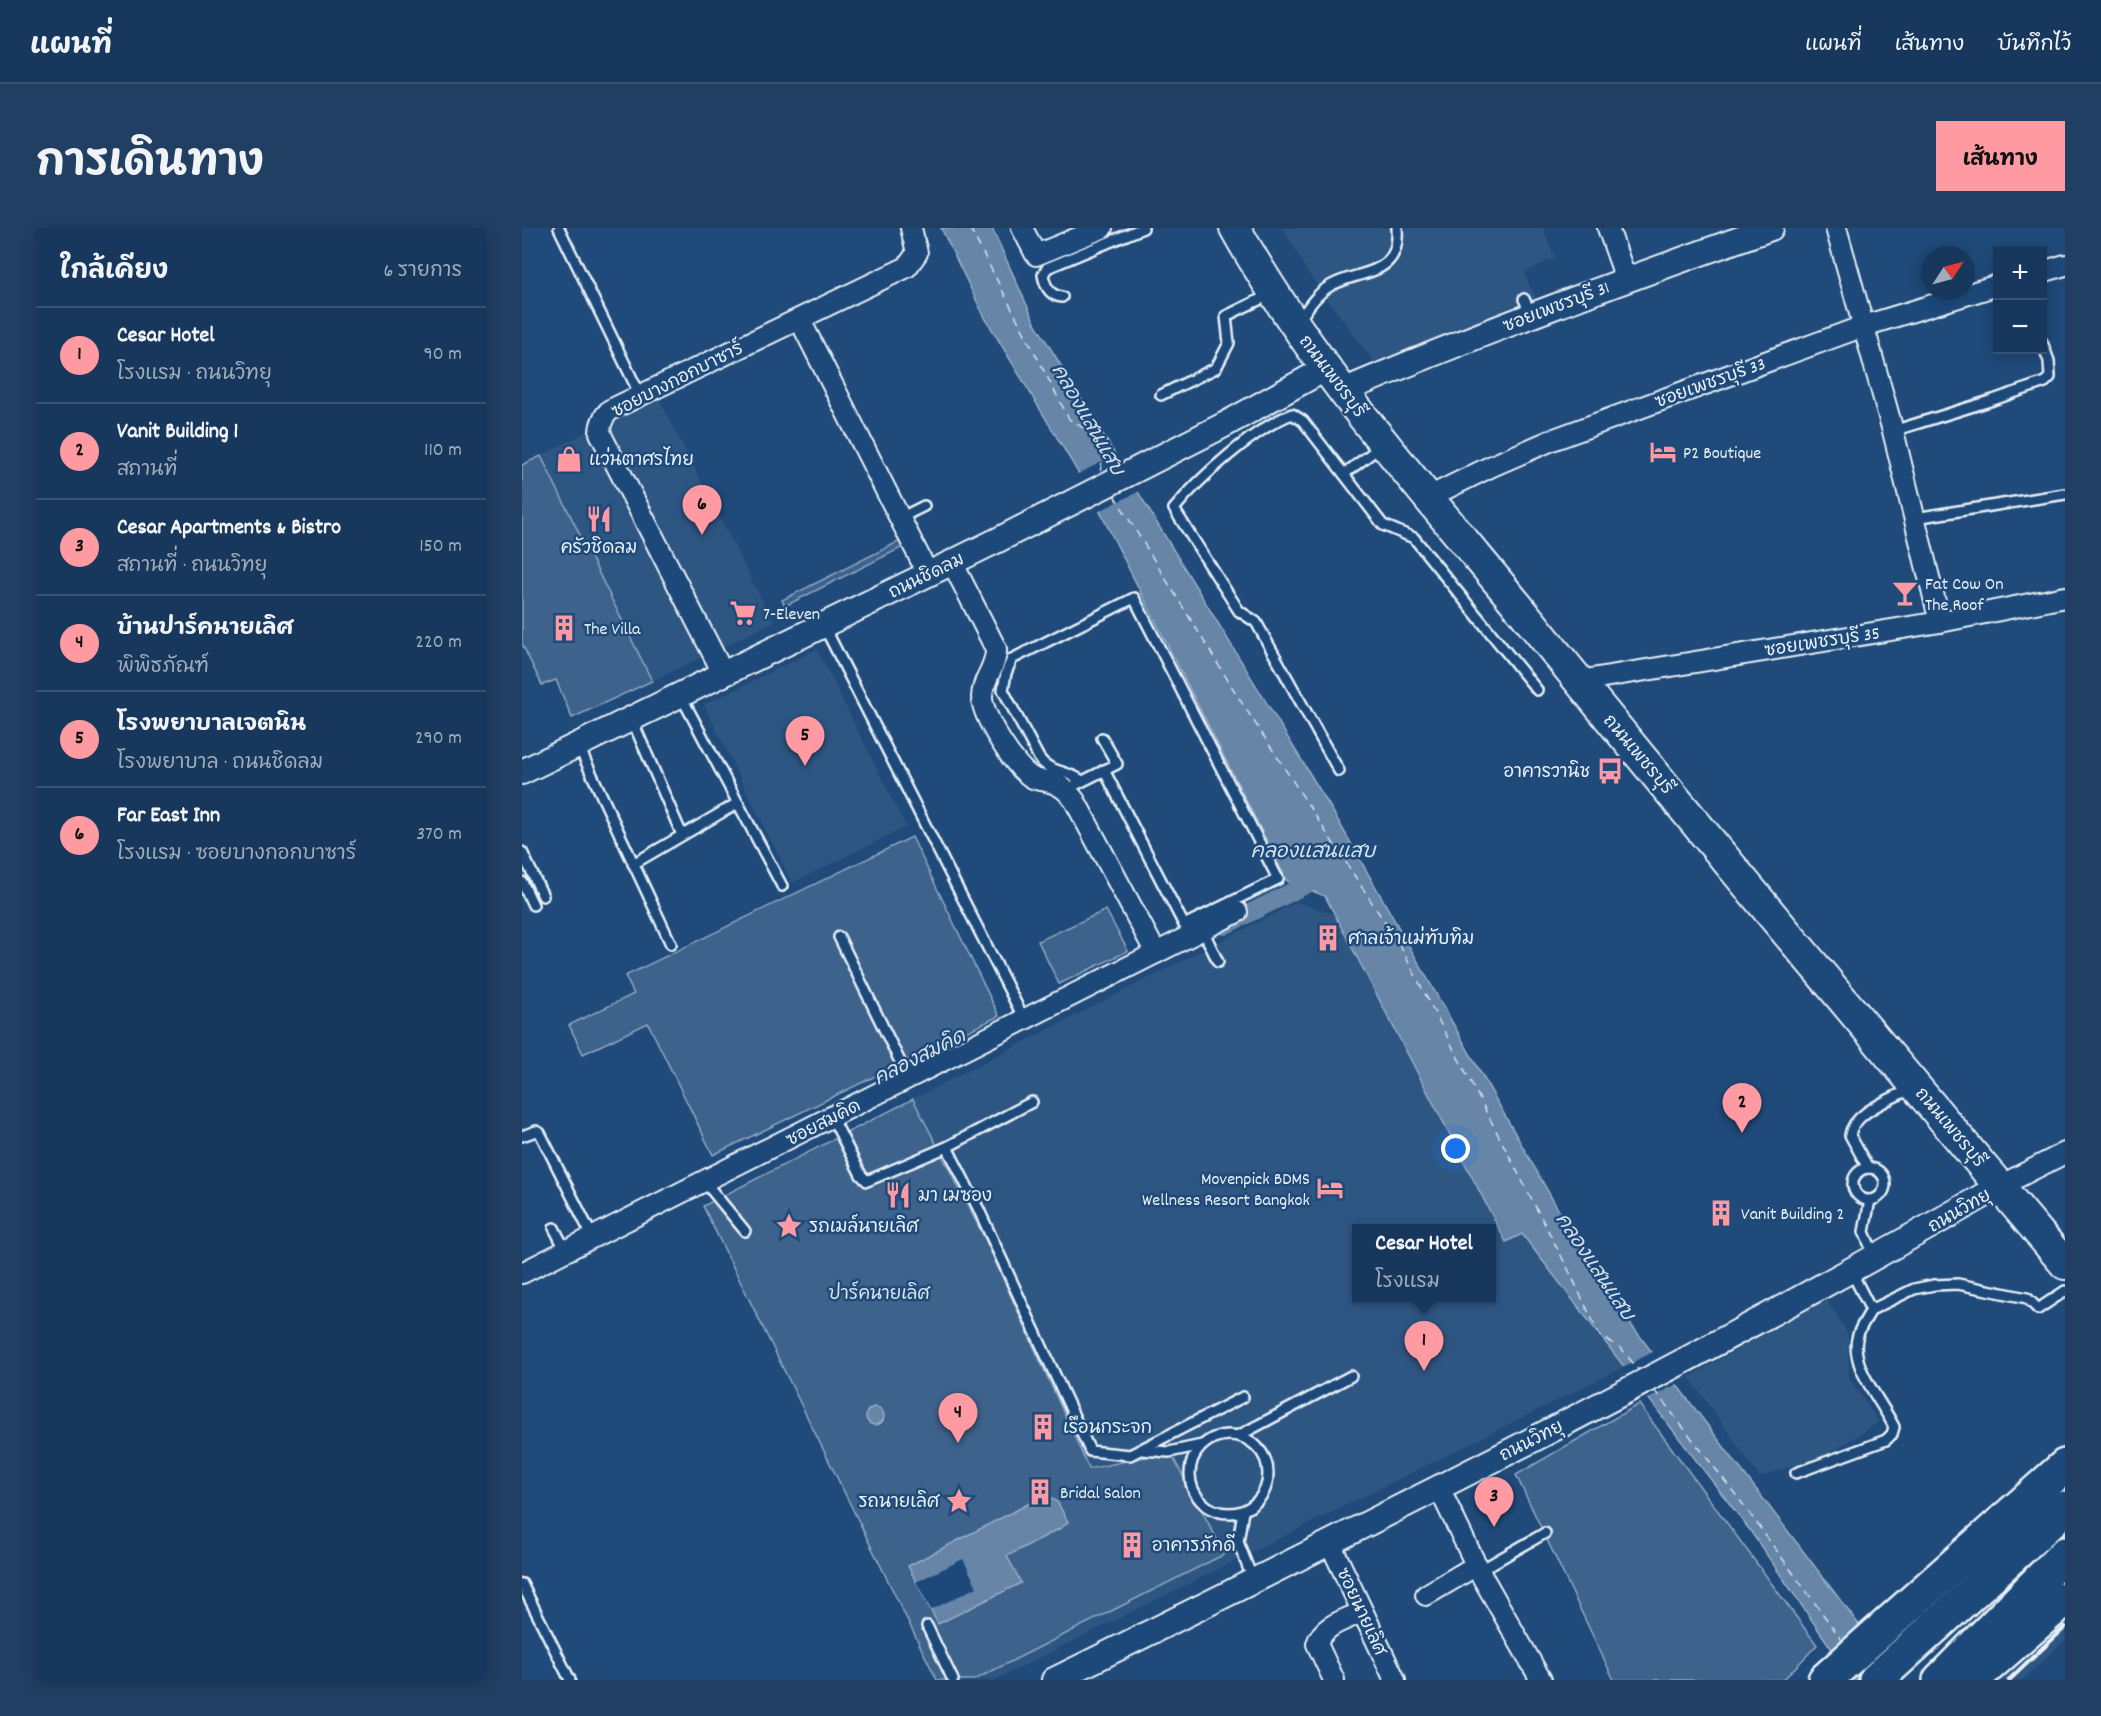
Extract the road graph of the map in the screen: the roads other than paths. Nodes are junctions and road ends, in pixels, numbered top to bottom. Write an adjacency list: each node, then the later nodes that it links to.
1 (559, 228): 23 (lane)
2 (911, 228): 23 (street, ซอยบางกอกบาซาร์)
3 (1022, 228): 4 (street)
4 (1102, 228)
5 (1143, 228): 17 (lane)
6 (1397, 228): 18 (lane)
7 (1608, 228): 14 (street)
8 (1771, 228): 11 (street, ซอยเพชรบุรี 31)
9 (1836, 228): 19 (street)
10 (1236, 231): 16 (main road, ถนนเพชรบุรี)
11 (1729, 235): 14 (street, ซอยเพชรบุรี 31)
12 (2065, 265): 13 (street)
13 (2047, 271)
14 (1626, 279): 22 (street, ซอยเพชรบุรี 31)
15 (1993, 287): 19 (street, ซอยเพชรบุรี 33)
16 (1273, 292): 18 (main road, ถนนเพชรบุรี); 24 (lane)
17 (1062, 297)
18 (1295, 326): 22 (main road, ถนนเพชรบุรี)
19 (1864, 326): 25 (street); 29 (street, ซอยเพชรบุรี 33)
20 (804, 328): 31 (street)
21 (2046, 354): 25 (lane)
22 (1334, 380): 26 (main road, ถนนเพชรบุรี); 33 (street, ถนนชิดลม)
23 (640, 395): 38 (street, ซอยบางกอกบาซาร์)
24 (1161, 395)
25 (1893, 431): 32 (street)
26 (1385, 444): 27 (lane); 29 (main road, ถนนเพชรบุรี)
27 (1344, 474): 40 (lane); 46 (lane)
28 (2065, 494): 32 (lane)
29 (1429, 497): 39 (main road, ถนนเพชรบุรี)
30 (924, 506): 31 (lane)
31 (900, 518): 34 (street)
32 (1915, 518): 36 (street)
33 (952, 562): 34 (street, ถนนชิดลม); 48 (street)
34 (928, 574): 37 (street, ถนนชิดลม)
35 (2065, 597): 36 (street, ซอยเพชรบุรี 35)
36 (1940, 622): 39 (street, ซอยเพชรบุรี 35)
37 (823, 624): 38 (street, ถนนชิดลม); 63 (lane)
38 (723, 673): 41 (street, ถนนชิดลม)
39 (1579, 681): 65 (main road, ถนนเพชรบุรี)
40 (1537, 690)
41 (680, 694): 42 (street, ถนนชิดลม); 49 (lane)
42 (631, 718): 44 (street, ถนนชิดลม); 50 (lane)
43 (1102, 738): 45 (lane)
44 (578, 744): 47 (street, ถนนชิดลม); 52 (lane)
45 (1104, 770): 48 (lane); 48 (lane)
46 (1339, 771)
47 (522, 772)
48 (1074, 785): 61 (street)
49 (738, 803): 50 (lane); 54 (lane)
50 (682, 835): 52 (lane)
51 (522, 852): 55 (lane)
52 (633, 864): 60 (lane)
53 (522, 882): 56 (lane)
54 (782, 886)
55 (543, 896)
56 (533, 905)
57 (1237, 912): 58 (street, ซอยสมคิด)
58 (1202, 928): 61 (street, ซอยสมคิด); 62 (lane)
59 (839, 937): 64 (lane)
60 (671, 944)
61 (1156, 953): 63 (street, ซอยสมคิด)
62 (1218, 962)
63 (1024, 1019): 64 (street, ซอยสมคิด)
64 (908, 1078): 67 (street, ซอยสมคิด)
65 (1916, 1086): 71 (lane); 73 (main road, ถนนเพชรบุรี)
66 (1032, 1102): 69 (lane)
67 (832, 1117): 69 (lane); 72 (street, ซอยสมคิด)
68 (522, 1136): 77 (lane)
69 (946, 1147): 89 (lane)
70 (2065, 1153): 73 (street)
71 (1868, 1168): 74 (lane); 74 (lane)
72 (704, 1181): 76 (lane); 77 (street, ซอยสมคิด)
73 (2000, 1186): 79 (street, ถนนวิทยุ); 80 (main road, ถนนเพชรบุรี)
74 (1870, 1200): 79 (lane)
75 (554, 1228): 78 (lane)
76 (745, 1231)
77 (593, 1238): 78 (street, ซอยสมคิด)
78 (566, 1251): 82 (street, ซอยสมคิด)
79 (1876, 1258): 81 (street, ถนนวิทยุ)
80 (2065, 1264)
81 (1851, 1271): 84 (lane); 93 (street, ถนนวิทยุ)
82 (522, 1274)
83 (2065, 1291): 84 (lane)
84 (1871, 1311): 91 (lane)
85 (1351, 1376): 87 (lane)
86 (1243, 1397): 89 (lane)
87 (1239, 1436): 88 (lane); 95 (lane)
88 (1202, 1445): 89 (lane); 95 (lane)
89 (1142, 1450)
90 (2065, 1466): 113 (highway)
91 (1796, 1473)
92 (2065, 1480): 114 (highway)
93 (1439, 1488): 98 (street, ถนนวิทยุ); 100 (street)
94 (2065, 1508): 115 (highway)
95 (1243, 1511): 101 (lane)
96 (2065, 1531): 116 (highway)
97 (1545, 1533): 100 (lane)
98 (1330, 1543): 101 (street, ถนนวิทยุ); 105 (street, ซอยนายเลิศ)
99 (2065, 1554): 117 (highway)
100 (1478, 1568): 103 (street); 112 (street)
101 (1253, 1581): 109 (street, ถนนวิทยุ)
102 (522, 1584): 107 (lane)
103 (1426, 1595)
104 (2065, 1599): 118 (highway)
105 (1362, 1611): 110 (street); 111 (street, ซอยนายเลิศ)
106 (927, 1626): 108 (lane)
107 (570, 1680)
108 (954, 1680)
109 (1054, 1680)
110 (1334, 1680)
111 (1395, 1680)
112 (1541, 1680)
113 (1825, 1680)
114 (1834, 1680)
115 (1876, 1680)
116 (1910, 1680)
117 (1940, 1680)
118 (1972, 1680)

